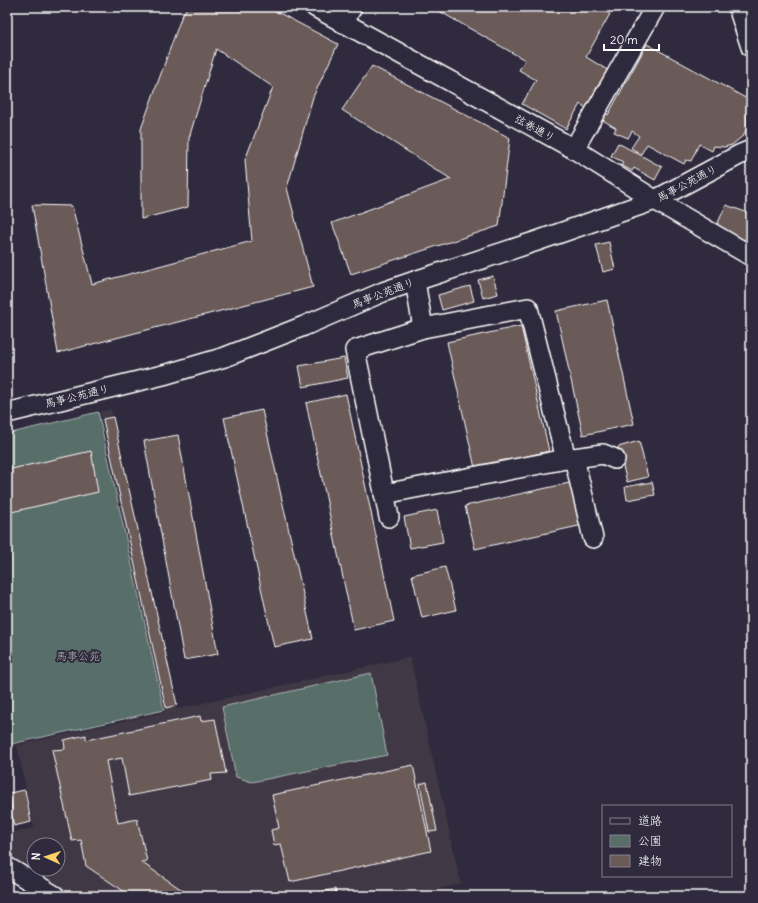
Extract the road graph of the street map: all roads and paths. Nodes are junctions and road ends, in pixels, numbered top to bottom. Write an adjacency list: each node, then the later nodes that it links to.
1 (315, 7): 4 (street, 弦巻通り)
2 (655, 7): 6 (street)
3 (738, 7): 5 (street)
4 (348, 15): 6 (street, 弦巻通り)
5 (751, 47)
6 (574, 149): 8 (street, 弦巻通り)
7 (751, 150): 8 (street, 馬事公苑通り)
8 (655, 200): 9 (street, 弦巻通り); 10 (street, 馬事公苑通り)
9 (751, 256)
10 (415, 281): 11 (street); 12 (street, 馬事公苑通り)
11 (423, 328): 13 (street); 15 (street)
12 (7, 413)
13 (570, 459): 14 (street); 15 (street); 17 (street)
14 (615, 459)
15 (384, 494): 16 (street)
16 (389, 517)
17 (592, 538)
18 (7, 867): 19 (street)
19 (55, 896)

